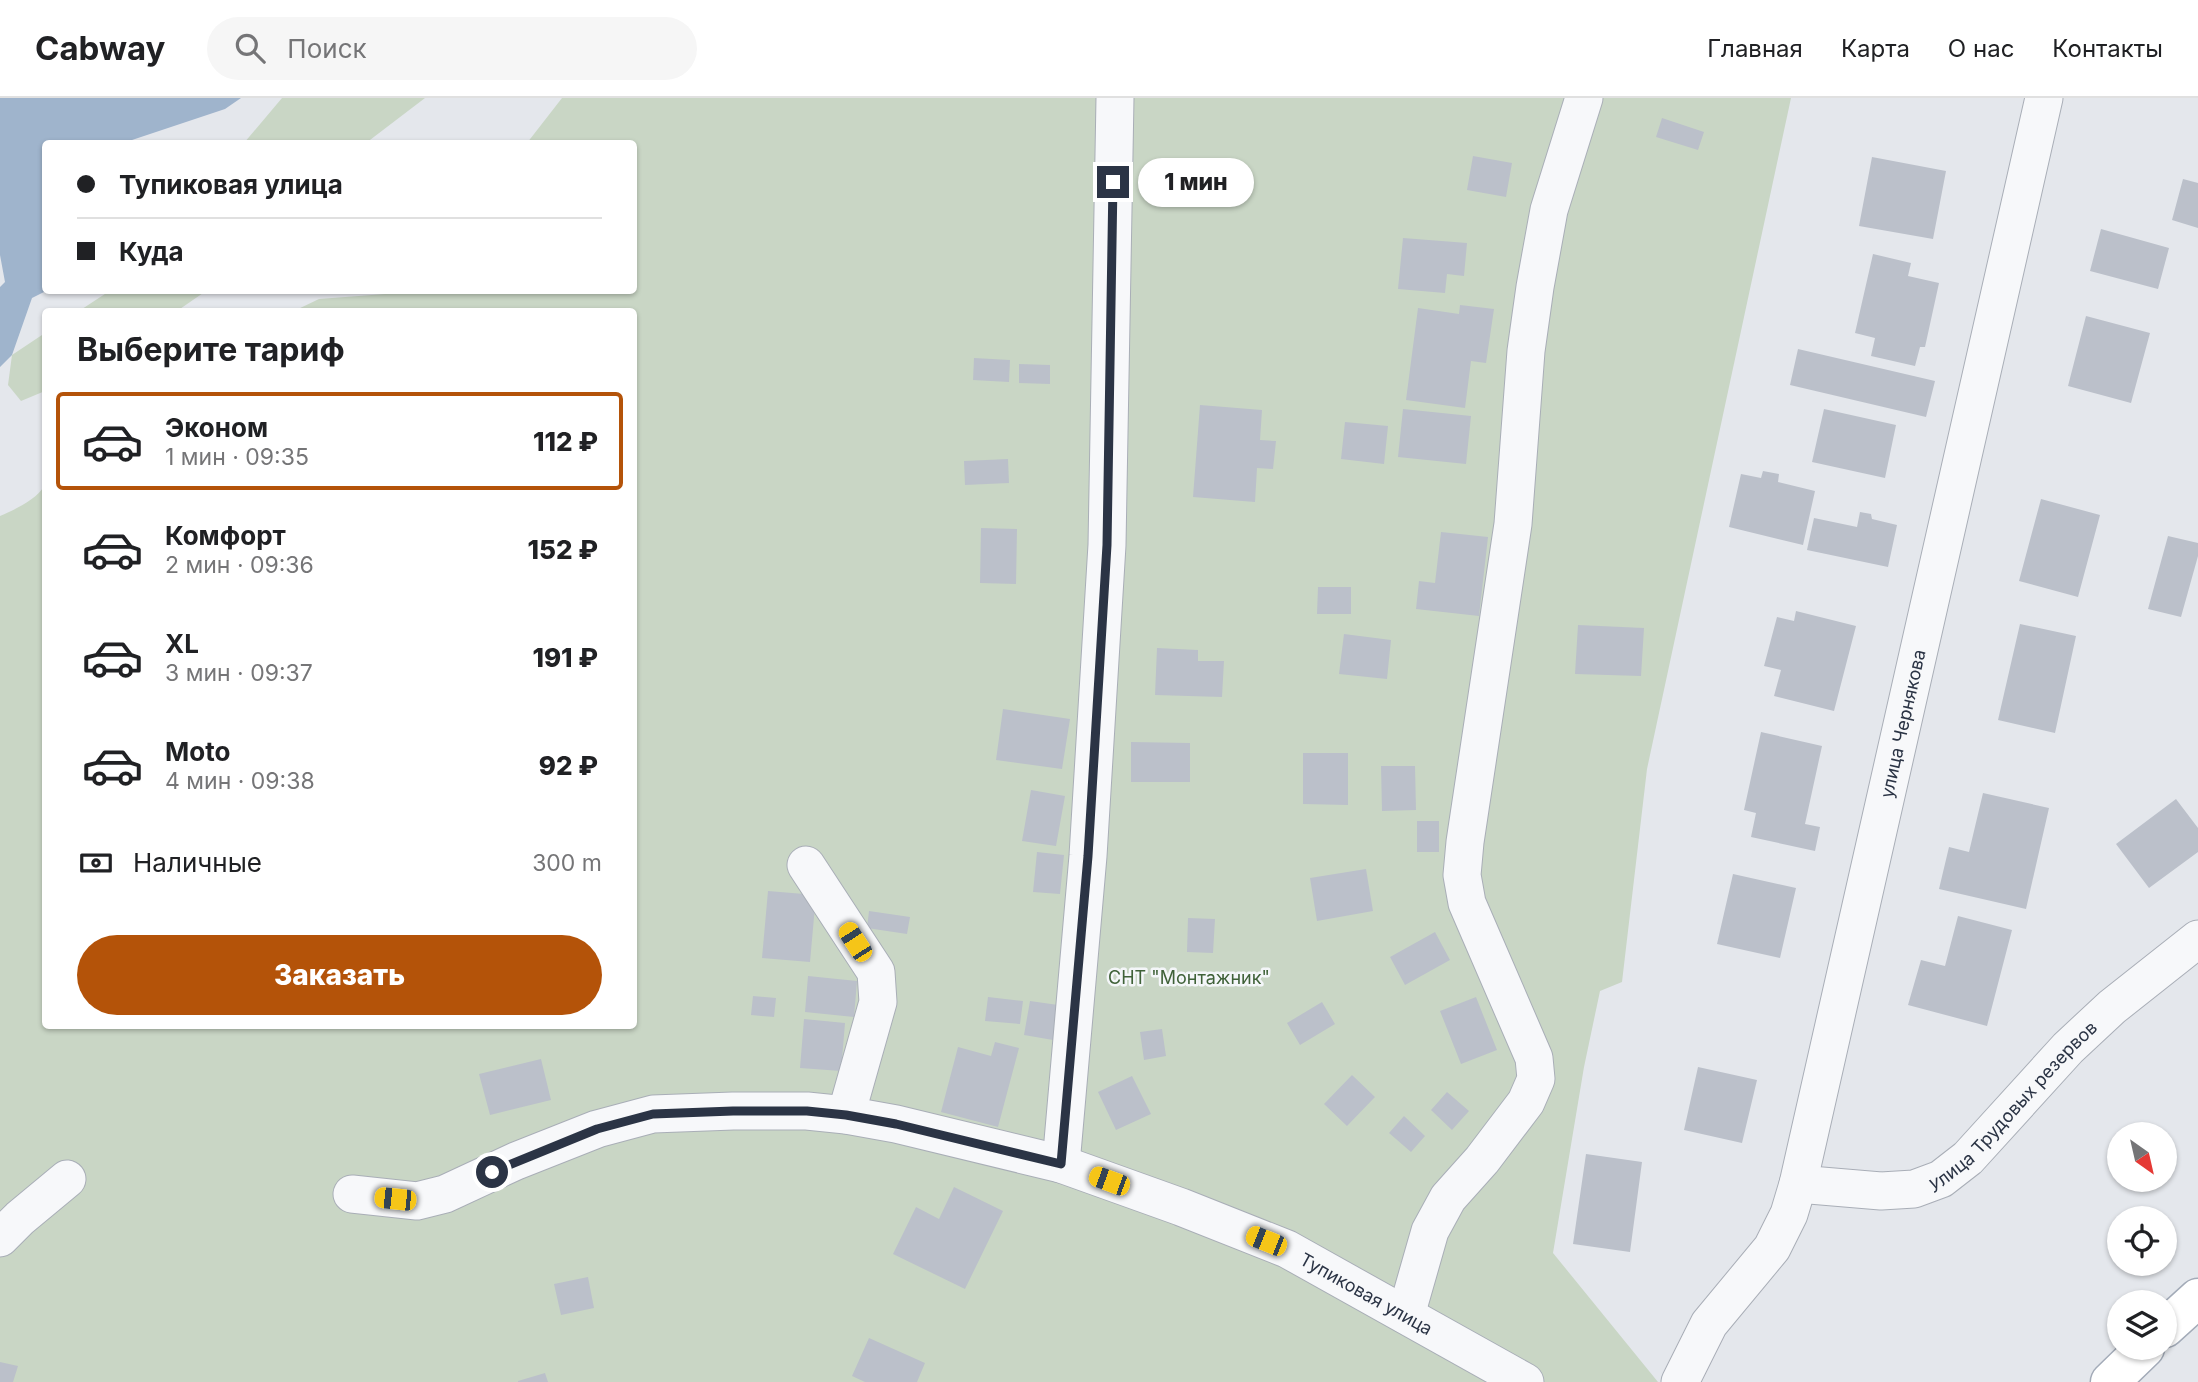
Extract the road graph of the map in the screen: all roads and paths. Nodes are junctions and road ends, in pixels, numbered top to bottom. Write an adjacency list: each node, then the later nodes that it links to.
1 (1115, 98): 7 (street)
2 (1584, 98): 13 (street)
3 (2044, 98): 9 (street, улица Чернякова)
4 (806, 865): 6 (street)
5 (2198, 939): 9 (street, улица Трудовых резервов)
6 (846, 1115): 7 (street, Тупиковая улица); 10 (street, Тупиковая улица)
7 (1061, 1164): 13 (street, Тупиковая улица)
8 (68, 1179): 11 (street)
9 (1798, 1184): 17 (street, улица Чернякова)
10 (352, 1194)
11 (0, 1238)
12 (2198, 1298): 14 (main road)
13 (1406, 1315): 16 (street, Тупиковая улица)
14 (2177, 1317)
15 (2133, 1360): 18 (main road)
16 (1525, 1382)
17 (1680, 1382)
18 (2110, 1382)

